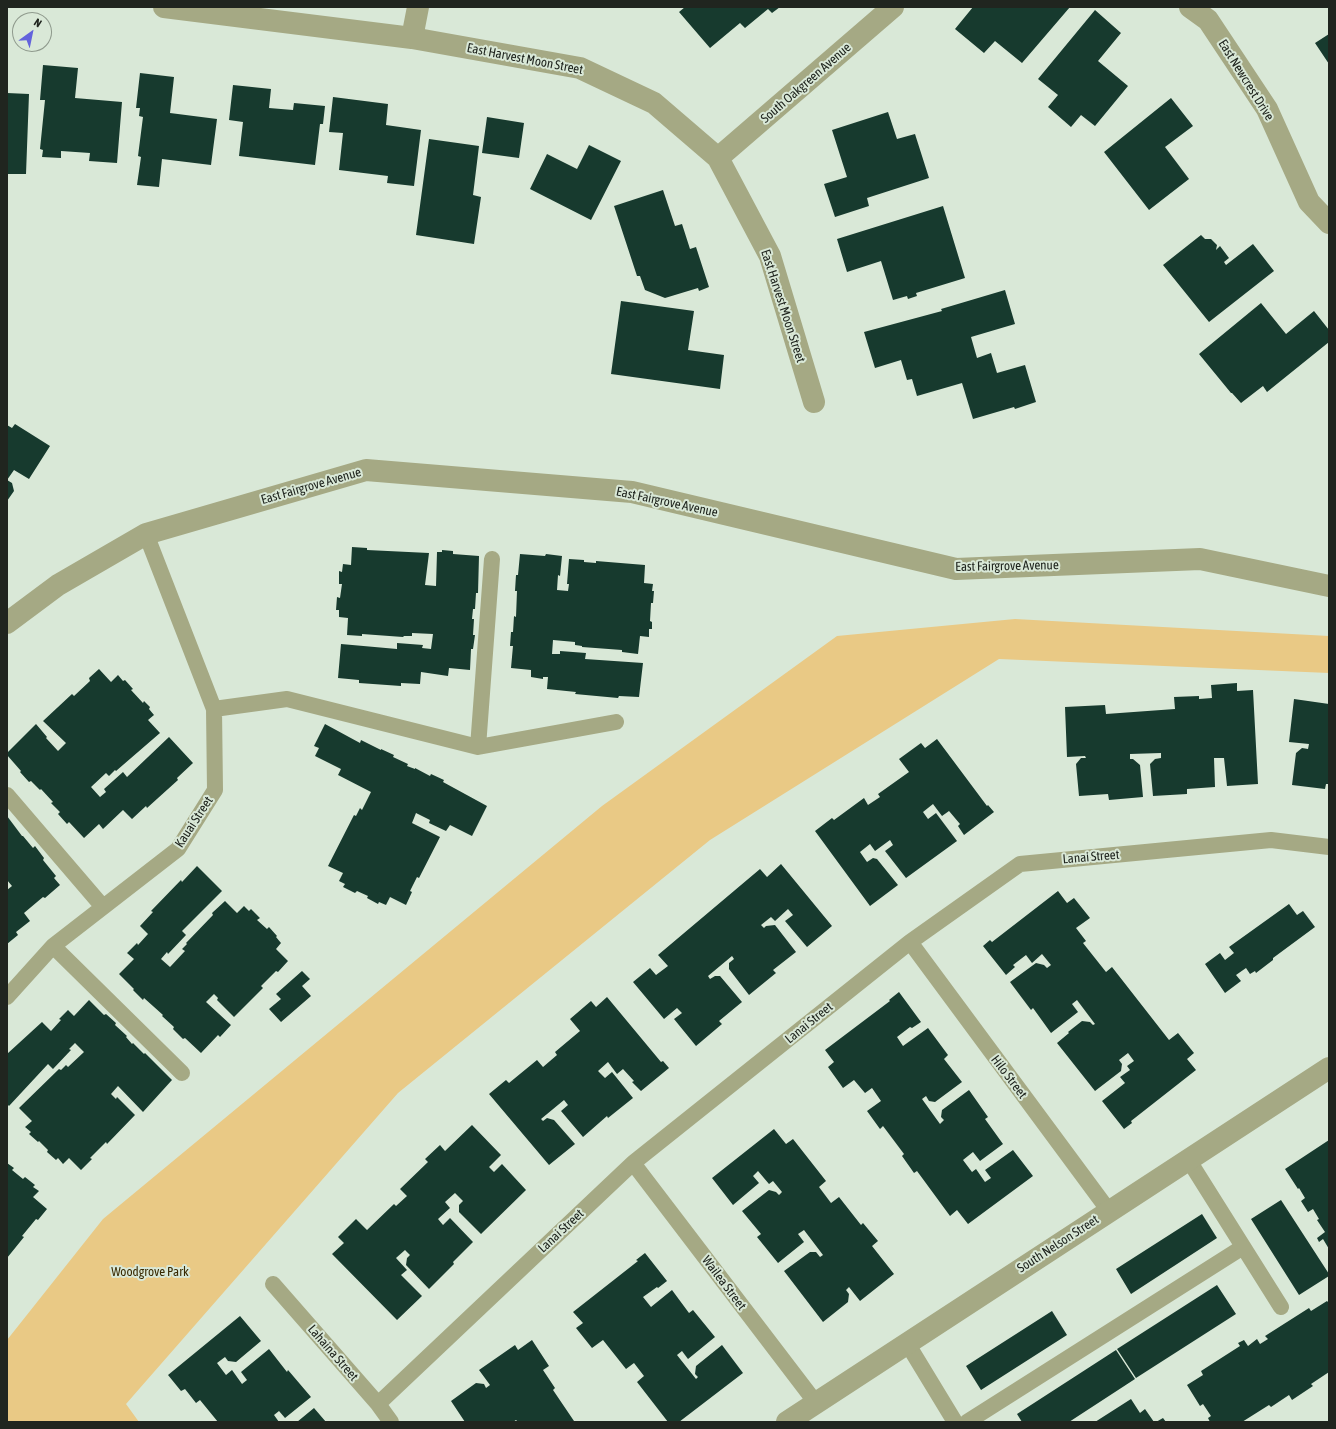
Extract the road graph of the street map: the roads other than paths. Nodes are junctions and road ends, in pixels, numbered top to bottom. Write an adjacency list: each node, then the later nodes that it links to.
1 (164, 7): 5 (street, East Harvest Moon Street)
2 (418, 7): 5 (street)
3 (893, 7): 6 (street, South Oakgreen Avenue)
4 (1190, 7): 7 (street, East Newcrest Drive)
5 (412, 38): 6 (street, East Harvest Moon Street)
6 (718, 158): 8 (street, East Harvest Moon Street)
7 (1329, 223)
8 (814, 402)
9 (146, 534): 11 (street, East Fairgrove Avenue); 12 (street, East Fairgrove Avenue); 13 (lane, Kauai Street)
10 (492, 559): 15 (lane)
11 (1329, 586)
12 (7, 624)
13 (214, 709): 15 (lane); 18 (lane, Kauai Street)
14 (616, 722): 15 (lane)
15 (478, 747)
16 (7, 795): 18 (lane)
17 (1329, 848): 19 (lane, Lanai Street)
18 (104, 907): 20 (lane, Kauai Street)
19 (910, 942): 25 (lane, Lanai Street); 26 (lane, Hilo Street)
20 (53, 946): 21 (lane, Kauai Street); 23 (lane)
21 (7, 998)
22 (1329, 1068): 24 (street, South Nelson Street)
23 (182, 1073)
24 (1188, 1160): 26 (street, South Nelson Street); 27 (lane)
25 (633, 1163): 31 (lane, Wailea Street); 32 (lane, Lanai Street)
26 (1109, 1211): 30 (street, South Nelson Street)
27 (1244, 1247): 29 (lane); 36 (lane)
28 (273, 1284): 32 (lane, Lahaina Street)
29 (1281, 1307)
30 (907, 1343): 31 (street, South Nelson Street); 35 (lane)
31 (816, 1403): 34 (street, South Nelson Street)
32 (378, 1404): 33 (lane, Lahaina Street)
33 (391, 1422)
34 (787, 1422)
35 (955, 1422)
36 (967, 1422)

